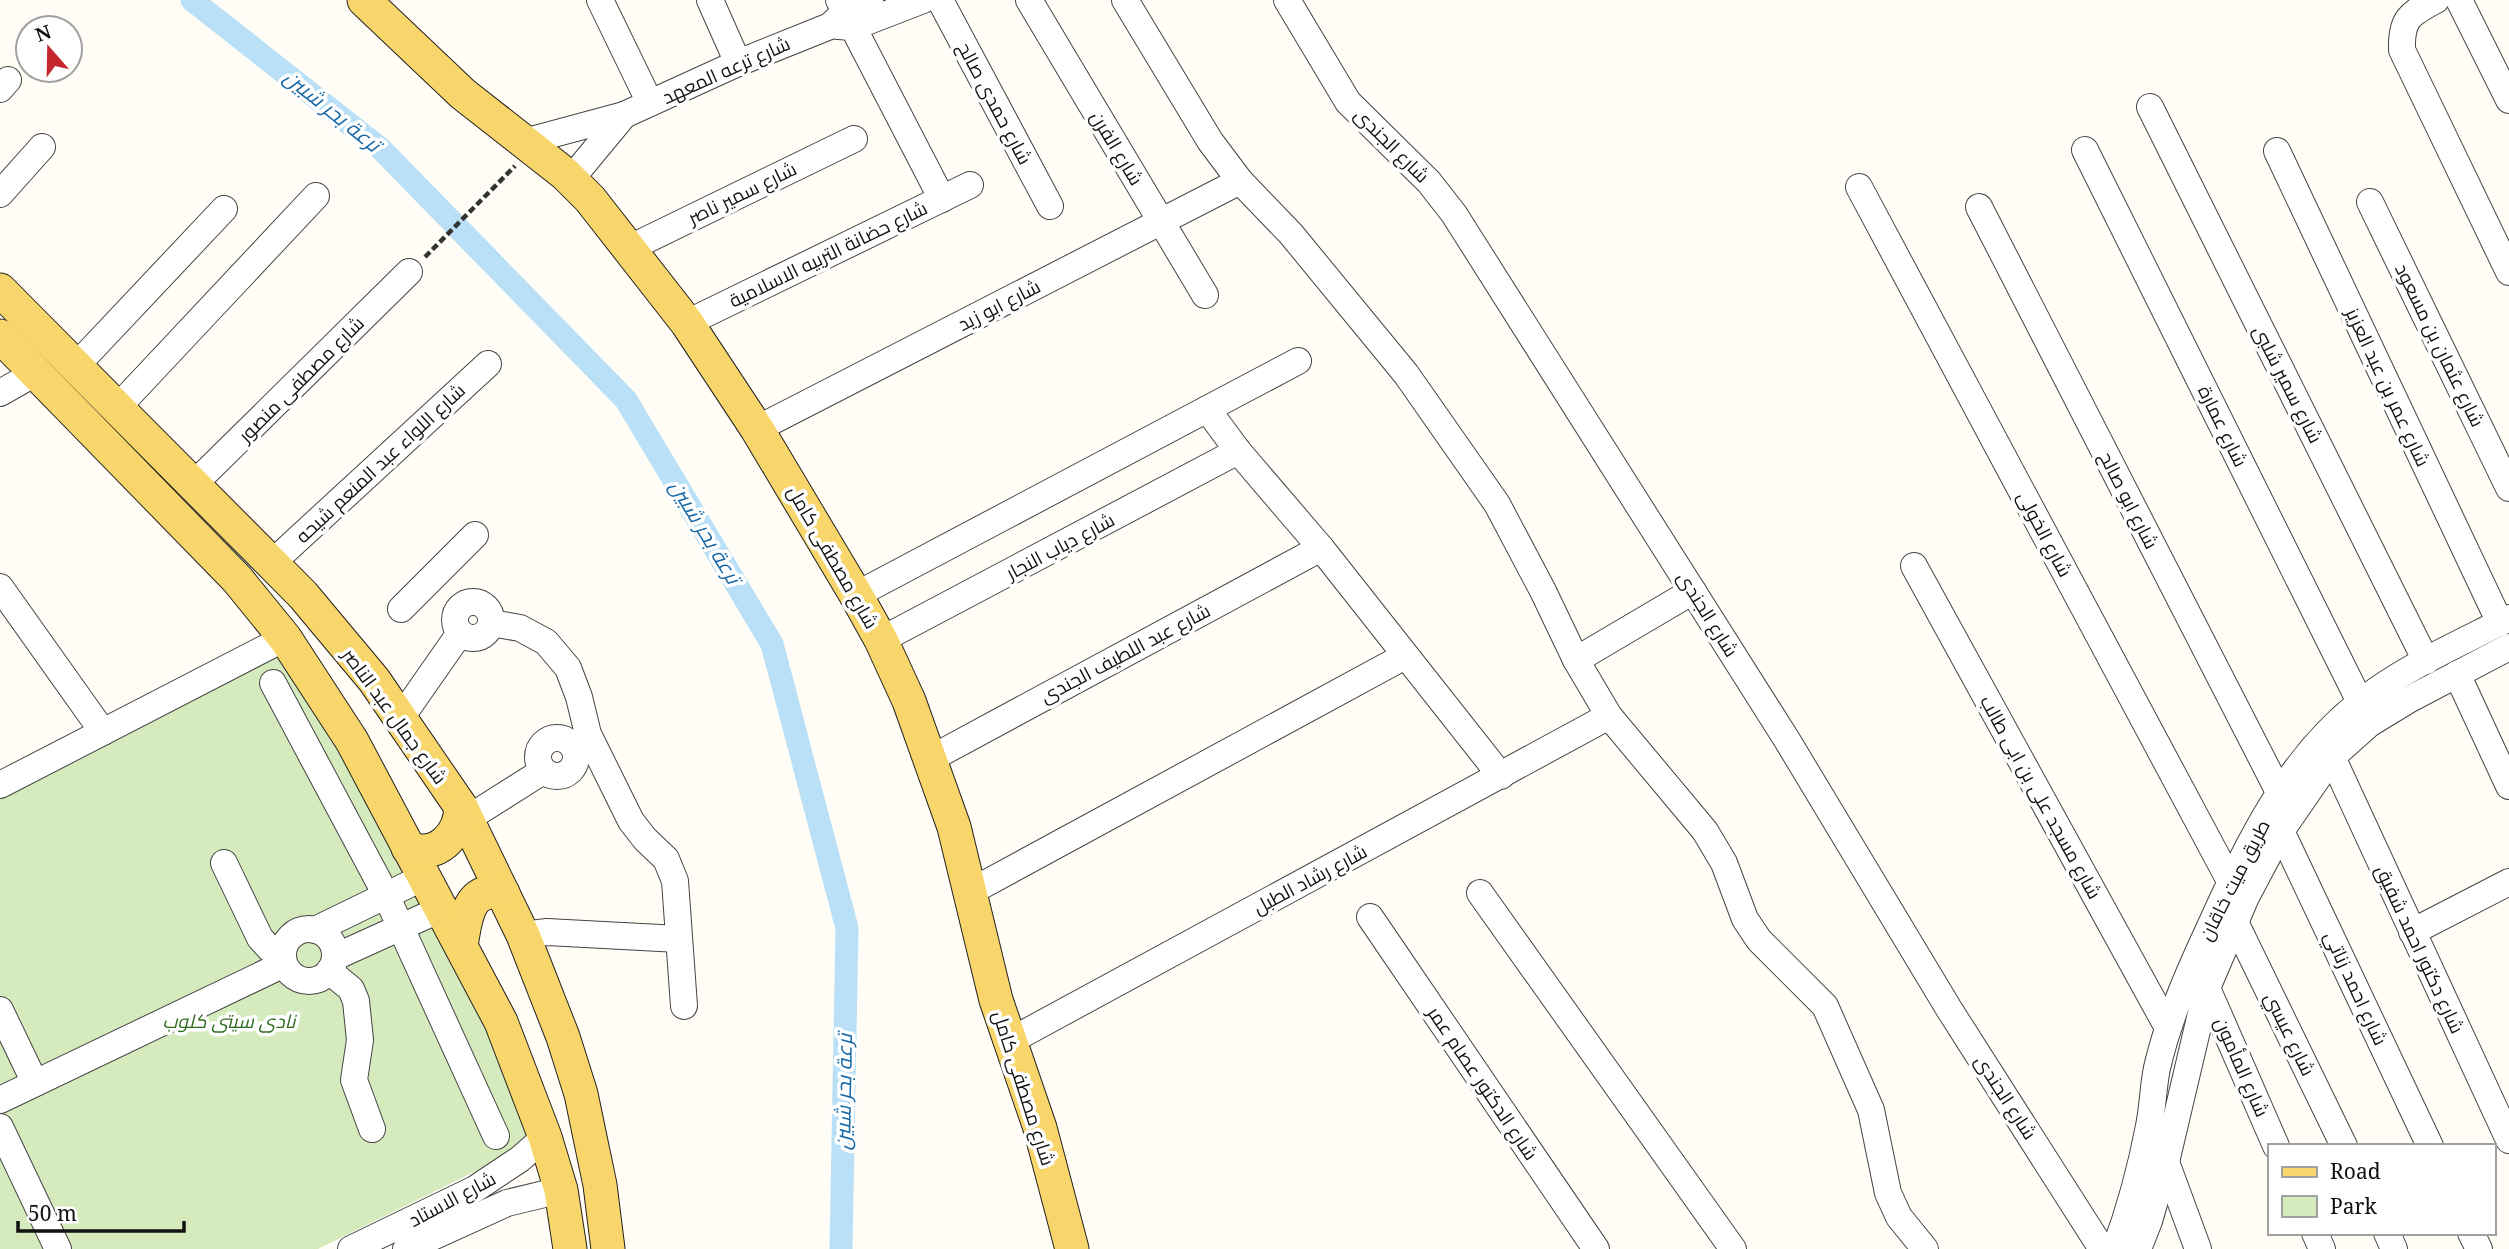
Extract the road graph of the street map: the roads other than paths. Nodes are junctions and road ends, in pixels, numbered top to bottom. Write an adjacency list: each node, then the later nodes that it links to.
1 (364, 0): 19 (main road, شارع مصطفى كامل)
2 (600, 0): 15 (street)
3 (710, 0): 13 (street)
4 (870, 0): 12 (street, شارع ترعه المعهد)
5 (923, 0): 12 (street, شارع ترعه المعهد)
6 (940, 0): 31 (street, شارع حمدى صالح)
7 (1029, 0): 34 (street, شارع الفرن)
8 (1125, 0): 24 (street)
9 (1287, 0): 59 (street, شارع الجندى)
10 (2436, 0): 37 (street)
11 (2459, 0): 14 (street)
12 (842, 16): 13 (street, شارع ترعه المعهد); 29 (street)
13 (738, 63): 15 (street, شارع ترعه المعهد)
14 (2509, 100)
15 (650, 103): 17 (street, شارع ترعه المعهد)
16 (2150, 107): 71 (street, شارع سمير شلبى)
17 (624, 116): 19 (street, شارع ترعه المعهد); 23 (street, شارع ترعه المعهد)
18 (854, 139): 35 (street, شارع سمير ناصر)
19 (524, 142): 23 (main road, شارع مصطفى كامل)
20 (42, 146): 27 (street)
21 (2085, 150): 74 (street, شارع عمارة)
22 (2277, 150): 65 (street, شارع عمر بن عبد العزيز)
23 (571, 179): 35 (main road, شارع مصطفى كامل)
24 (1240, 181): 34 (street, شارع ابو زيد); 70 (street)
25 (970, 185): 29 (street, شارع حضانة التربيه الاسلامية)
26 (1860, 187): 90 (street, شارع الخولى)
27 (0, 194)
28 (316, 196): 47 (street)
29 (943, 199): 40 (street, شارع حضانة التربيه الاسلامية)
30 (2370, 202): 52 (street, شارع عثمان بن مسعود)
31 (1050, 206)
32 (1979, 207): 84 (street, شارع ابو صالح)
33 (224, 209): 44 (street)
34 (1161, 222): 39 (street, شارع الفرن); 49 (street, شارع ابو زيد)
35 (630, 248): 40 (main road, شارع مصطفى كامل)
36 (409, 272): 51 (street, شارع مصطفى منصور)
37 (2509, 272)
38 (0, 290): 44 (main road, شارع جمال عبد الناصر)
39 (1205, 295)
40 (687, 323): 49 (main road, شارع مصطفى كامل)
41 (0, 336): 45 (main road)
42 (1298, 361): 48 (street)
43 (488, 364): 55 (street, شارع اللواء عبد المنعم شيحه)
44 (75, 367): 47 (main road, شارع جمال عبد الناصر)
45 (37, 372): 46 (street); 67 (main road)
46 (0, 393)
47 (116, 409): 51 (main road, شارع جمال عبد الناصر)
48 (1208, 409): 50 (street); 60 (street)
49 (757, 429): 60 (main road, شارع مصطفى كامل)
50 (1238, 451): 54 (street); 68 (street, شارع دياب النجار)
51 (192, 486): 55 (main road, شارع جمال عبد الناصر)
52 (2509, 488)
53 (475, 536): 57 (street)
54 (1321, 548): 69 (street); 80 (street, شارع عبد اللطيف الجندى)
55 (272, 563): 76 (main road, شارع جمال عبد الناصر)
56 (1914, 566): 110 (street, شارع مسجد على بن ابى طالب)
57 (442, 569): 61 (street); 62 (street)
58 (0, 587): 63 (street)
59 (1693, 591): 70 (street); 133 (street, شارع الجندى)
60 (856, 595): 68 (main road, شارع مصطفى كامل)
61 (469, 603): 64 (street); 66 (street)
62 (401, 610)
63 (11, 622): 77 (street)
64 (491, 623): 66 (street); 78 (street)
65 (2506, 629): 71 (street, طريق ميت خاقان); 72 (street, طريق ميت خاقان)
66 (460, 633): 76 (street)
67 (285, 638): 77 (street); 87 (main road)
68 (881, 640): 80 (main road, شارع مصطفى كامل)
69 (1405, 656): 81 (street); 92 (street)
70 (1576, 660): 75 (street)
71 (2426, 661): 74 (street, طريق ميت خاقان)
72 (2457, 674): 79 (street, طريق ميت خاقان); 83 (street)
73 (273, 683): 95 (street)
74 (2360, 702): 84 (street, طريق ميت خاقان)
75 (1609, 716): 81 (street, شارع رشاد الطبل); 132 (street)
76 (400, 719): 85 (main road, شارع جمال عبد الناصر)
77 (103, 732): 82 (street)
78 (579, 739): 85 (street); 103 (street)
79 (2332, 757): 86 (street, طريق ميت خاقان); 101 (street, شارع دكتور احمد شفيق)
80 (930, 759): 92 (main road, شارع مصطفى كامل)
81 (1501, 776): 111 (street, شارع رشاد الطبل)
82 (0, 785)
83 (2509, 786)
84 (2279, 792): 90 (street, طريق ميت خاقان)
85 (464, 813): 87 (main road); 93 (main road, شارع جمال عبد الناصر)
86 (2281, 831): 98 (street, طريق ميت خاقان); 121 (street, شارع احمد زناتي)
87 (408, 848): 89 (main road)
88 (224, 863): 105 (street)
89 (424, 877): 95 (street); 96 (main road)
90 (2230, 881): 110 (street, طريق ميت خاقان)
91 (2509, 882): 101 (street)
92 (970, 892): 111 (main road, شارع مصطفى كامل)
93 (503, 893): 102 (main road, شارع جمال عبد الناصر); 104 (main road)
94 (1480, 894): 131 (street)
95 (386, 895): 99 (street); 100 (street)
96 (441, 909): 99 (street); 104 (main road)
97 (1370, 917): 130 (street, شارع الدكتور عصام عمر)
98 (2235, 922): 107 (street, طريق ميت خاقان); 120 (street, شارع عيسي)
99 (401, 927): 106 (street); 116 (street)
100 (315, 930): 105 (street); 106 (street)
101 (2412, 932): 118 (street, شارع دكتور احمد شفيق)
102 (523, 935): 103 (street); 128 (main road, شارع جمال عبد الناصر)
103 (679, 939): 108 (street)
104 (461, 945): 117 (main road)
105 (284, 960): 106 (street); 112 (street)
106 (332, 964): 115 (street)
107 (2207, 988): 119 (street, شارع المأمون); 122 (street, طريق ميت خاقان)
108 (684, 1006)
109 (0, 1010): 112 (street)
110 (2168, 1028): 134 (street, طريق ميت خاقان)
111 (1010, 1041): 129 (main road, شارع مصطفى كامل)
112 (35, 1083): 113 (street)
113 (0, 1100)
114 (0, 1127): 125 (street)
115 (372, 1129)
116 (496, 1136)
117 (545, 1138): 123 (main road); 126 (street, شارع الاستاد)
118 (2509, 1140)
119 (2275, 1144)
120 (2343, 1144)
121 (2429, 1144)
122 (2166, 1162): 135 (street, طريق ميت خاقان); 136 (street)
123 (561, 1190): 124 (main road); 127 (street, شارع الاستاد)
124 (565, 1247)
125 (58, 1249)
126 (351, 1249)
127 (406, 1249)
128 (608, 1249)
129 (1072, 1249)
130 (1596, 1249)
131 (1733, 1249)
132 (1925, 1249)
133 (2102, 1249)
134 (2115, 1249)
135 (2138, 1249)
136 (2197, 1249)

